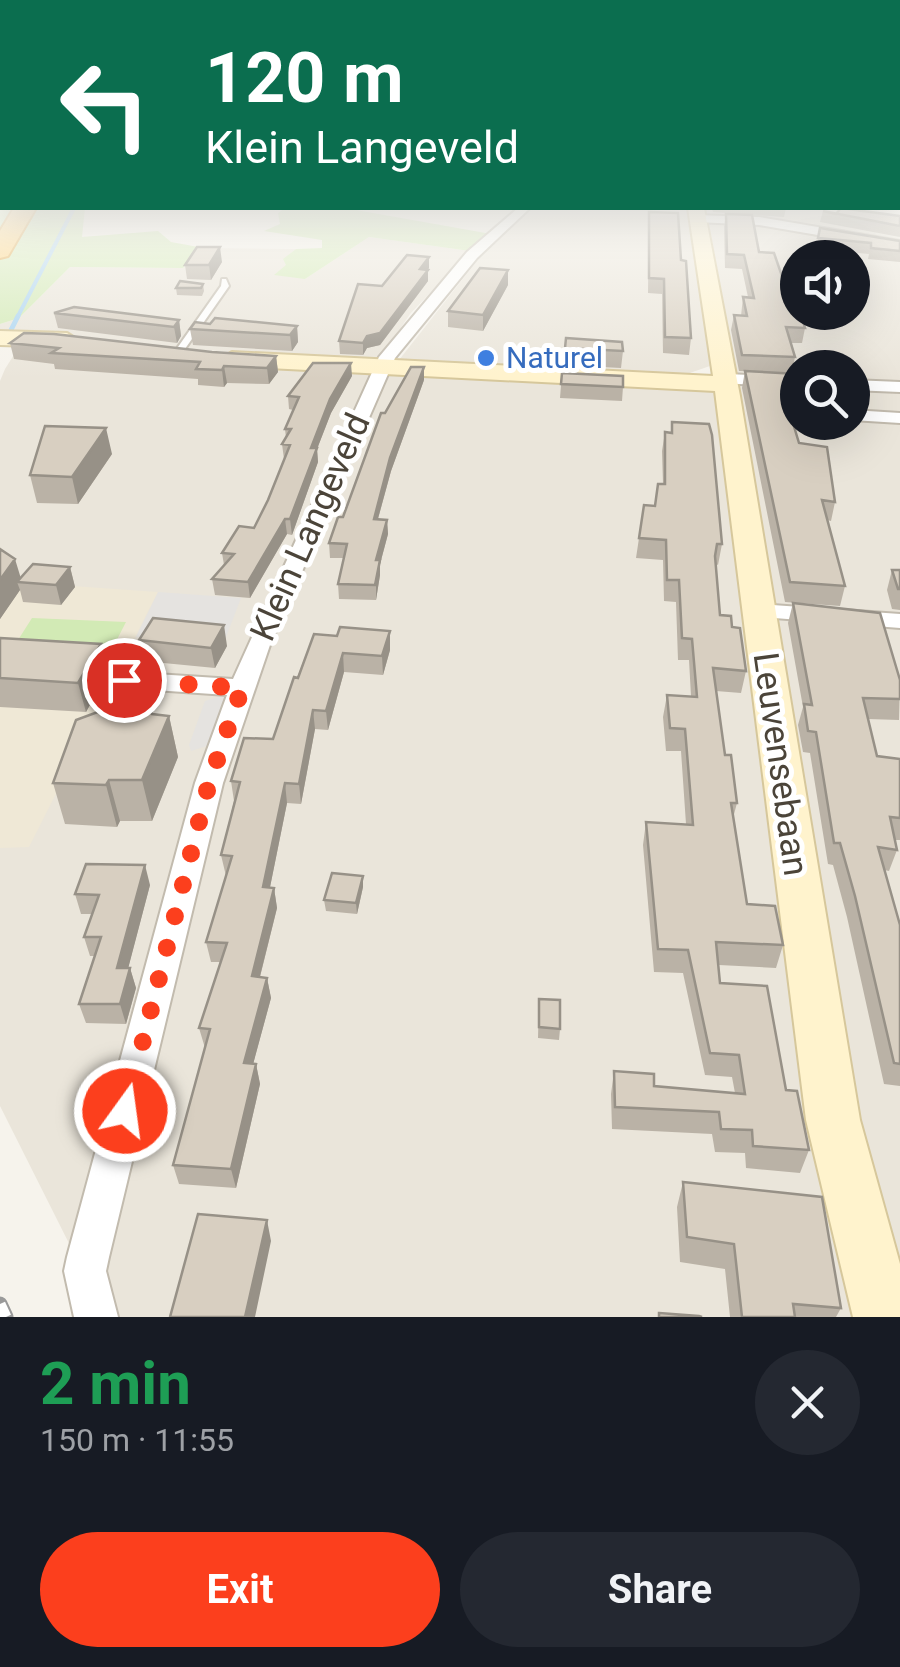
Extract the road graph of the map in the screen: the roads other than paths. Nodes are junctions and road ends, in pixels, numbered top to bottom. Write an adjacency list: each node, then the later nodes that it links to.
1 (472, 256): 8 (street, Klein Langeveld)
2 (704, 256): 9 (street, Leuvensebaan)
3 (218, 296): 3 (lane); 7 (lane)
4 (0, 338): 5 (street)
5 (89, 343)
6 (152, 352): 7 (street)
7 (196, 356): 8 (street)
8 (379, 373): 9 (street); 18 (street, Klein Langeveld)
9 (725, 382): 10 (street); 15 (street, Leuvensebaan)
10 (780, 382)
11 (870, 386): 12 (street)
12 (900, 387)
13 (870, 416): 14 (street)
14 (900, 418)
15 (758, 611): 16 (street); 20 (street, Leuvensebaan)
16 (900, 622)
17 (124, 680): 18 (street, Klein Langeveld)
18 (242, 688): 19 (street, Klein Langeveld)
19 (92, 1303)
20 (884, 1317)

